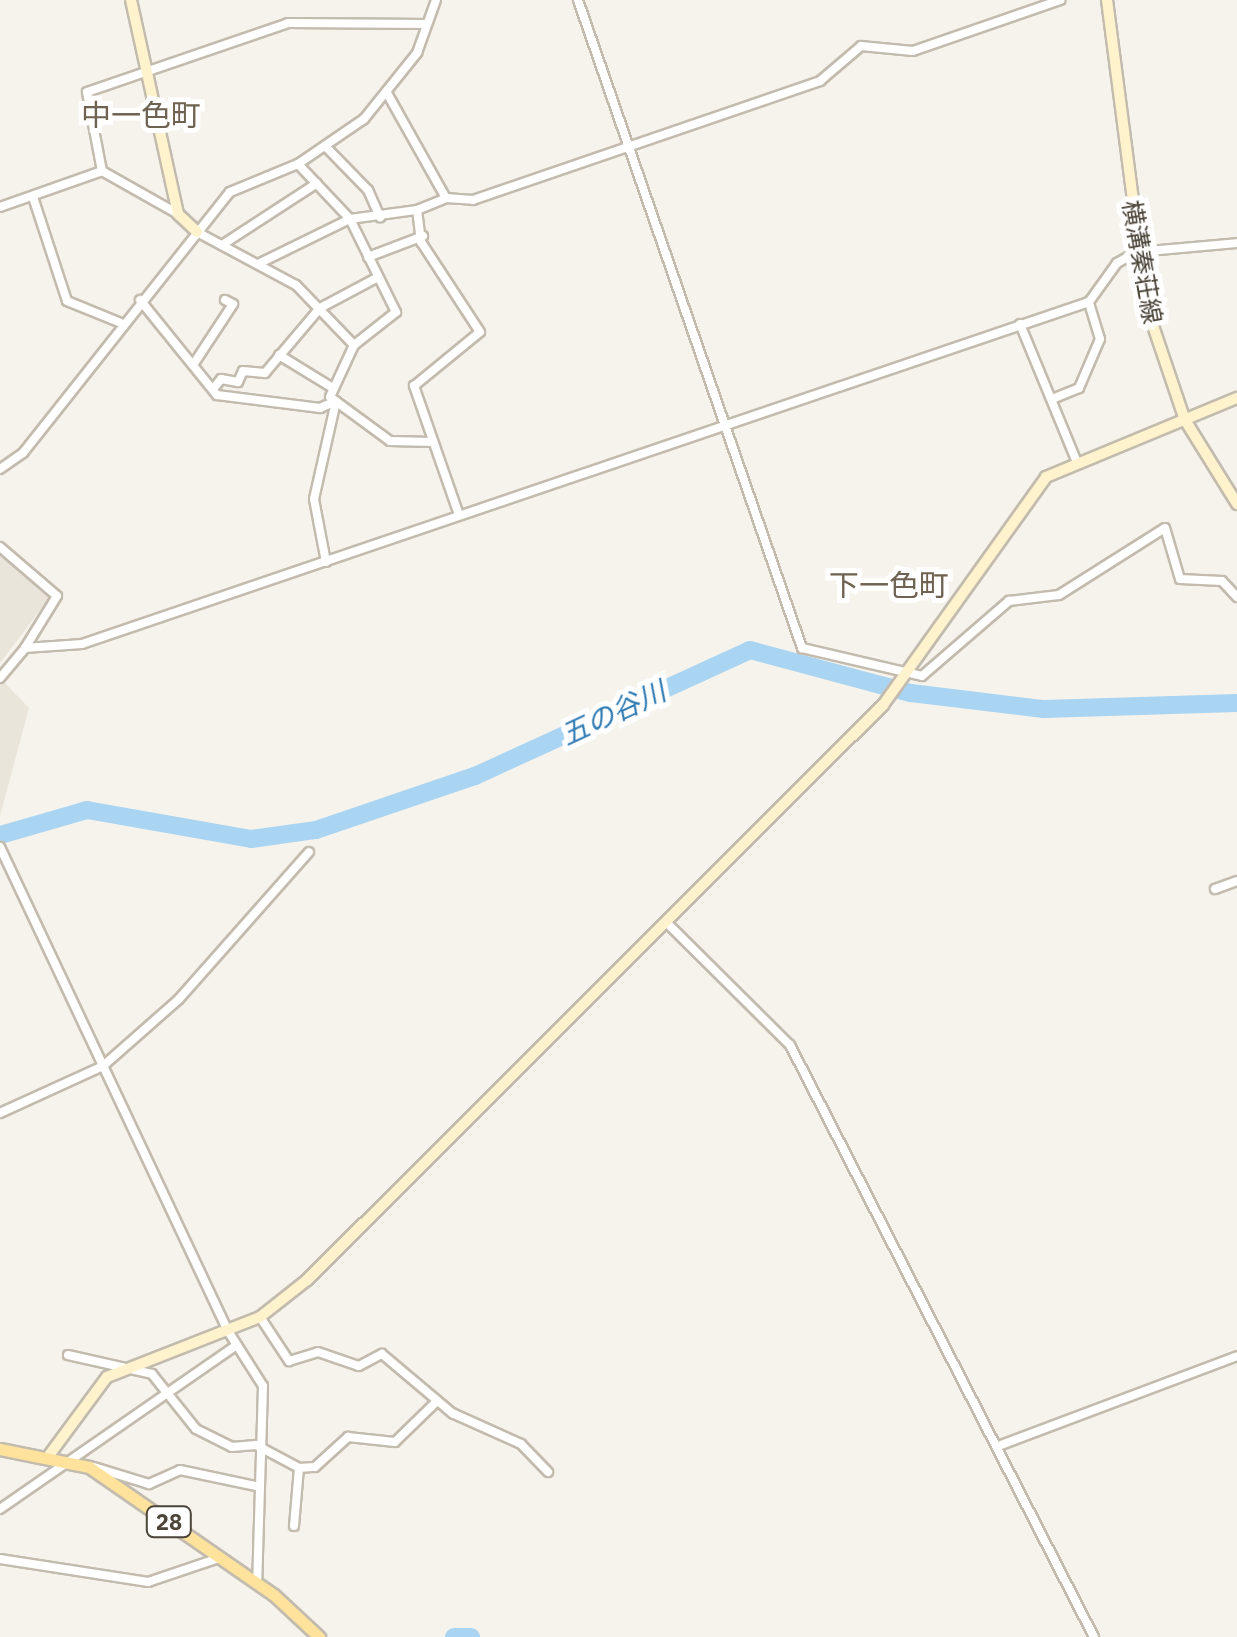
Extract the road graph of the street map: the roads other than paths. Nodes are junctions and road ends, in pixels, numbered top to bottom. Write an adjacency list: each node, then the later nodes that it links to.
1 (131, 0): 7 (street)
2 (436, 0): 6 (street)
3 (578, 0): 9 (street)
4 (1060, 0): 9 (street)
5 (1107, 0): 25 (street, 横溝秦荘線)
6 (428, 24): 7 (street); 8 (street)
7 (147, 72): 12 (street); 18 (street)
8 (386, 92): 10 (street); 15 (street)
9 (628, 146): 15 (street); 44 (street)
10 (326, 147): 11 (street); 19 (street)
11 (298, 164): 13 (street); 21 (street)
12 (102, 171): 14 (street); 18 (street)
13 (317, 183): 20 (street); 24 (street)
14 (33, 198): 16 (street); 33 (street)
15 (446, 198): 17 (street)
16 (0, 207)
17 (417, 210): 19 (street); 22 (street)
18 (178, 214): 21 (street)
19 (380, 217): 20 (street)
20 (350, 219): 26 (street); 27 (street)
21 (197, 232): 24 (street); 29 (street)
22 (422, 236): 26 (street); 45 (street)
23 (1237, 244): 25 (street)
24 (222, 245): 27 (street)
25 (1137, 252): 31 (street); 43 (street, 横溝秦荘線)
26 (368, 257): 28 (street)
27 (260, 264): 32 (street)
28 (378, 277): 32 (street); 35 (street)
29 (140, 300): 33 (street); 37 (street)
30 (225, 300): 37 (street)
31 (1089, 302): 34 (street); 41 (street)
32 (320, 308): 35 (street); 36 (street)
33 (121, 322): 47 (street)
34 (1020, 324): 41 (street); 44 (street)
35 (354, 345): 38 (street)
36 (279, 355): 38 (street); 39 (street)
37 (193, 365): 39 (street)
38 (331, 387): 42 (street)
39 (212, 390): 42 (street)
40 (1237, 398): 43 (street)
41 (1052, 399): 46 (street)
42 (336, 401): 45 (street); 51 (street)
43 (1184, 420): 46 (street); 48 (street, 横溝秦荘線)
44 (725, 425): 49 (street); 54 (street)
45 (433, 442): 49 (street)
46 (1076, 460): 54 (street)
47 (0, 469)
48 (1237, 504)
49 (459, 515): 51 (street)
50 (0, 548): 53 (street)
51 (326, 562): 53 (street)
52 (1237, 598): 54 (street)
53 (25, 648): 55 (street)
54 (903, 676): 60 (street)
55 (0, 678)
56 (0, 848): 61 (street)
57 (308, 852): 61 (street)
58 (1237, 881): 59 (street)
59 (1215, 889)
60 (668, 924): 63 (street); 71 (street)
61 (103, 1066): 62 (street); 64 (street)
62 (0, 1113)
63 (260, 1316): 64 (street); 70 (street)
64 (228, 1331): 65 (street); 68 (street)
65 (237, 1344): 69 (street); 73 (street)
66 (68, 1355): 68 (street)
67 (1237, 1356): 71 (street)
68 (124, 1368): 69 (street); 74 (street)
69 (168, 1399): 73 (street); 75 (street)
70 (437, 1401): 77 (street); 78 (street)
71 (998, 1446): 86 (street)
72 (0, 1449): 74 (main road, 28)
73 (260, 1451): 77 (street); 79 (street)
74 (50, 1454): 75 (main road, 28)
75 (75, 1462): 76 (main road, 28); 80 (street)
76 (89, 1468): 79 (street); 82 (main road, 28)
77 (298, 1468): 81 (street)
78 (548, 1472)
79 (256, 1486): 84 (street)
80 (0, 1510)
81 (294, 1526)
82 (220, 1558): 83 (street); 84 (main road, 28)
83 (0, 1559)
84 (257, 1584): 85 (main road, 28)
85 (319, 1637)
86 (1094, 1637)

